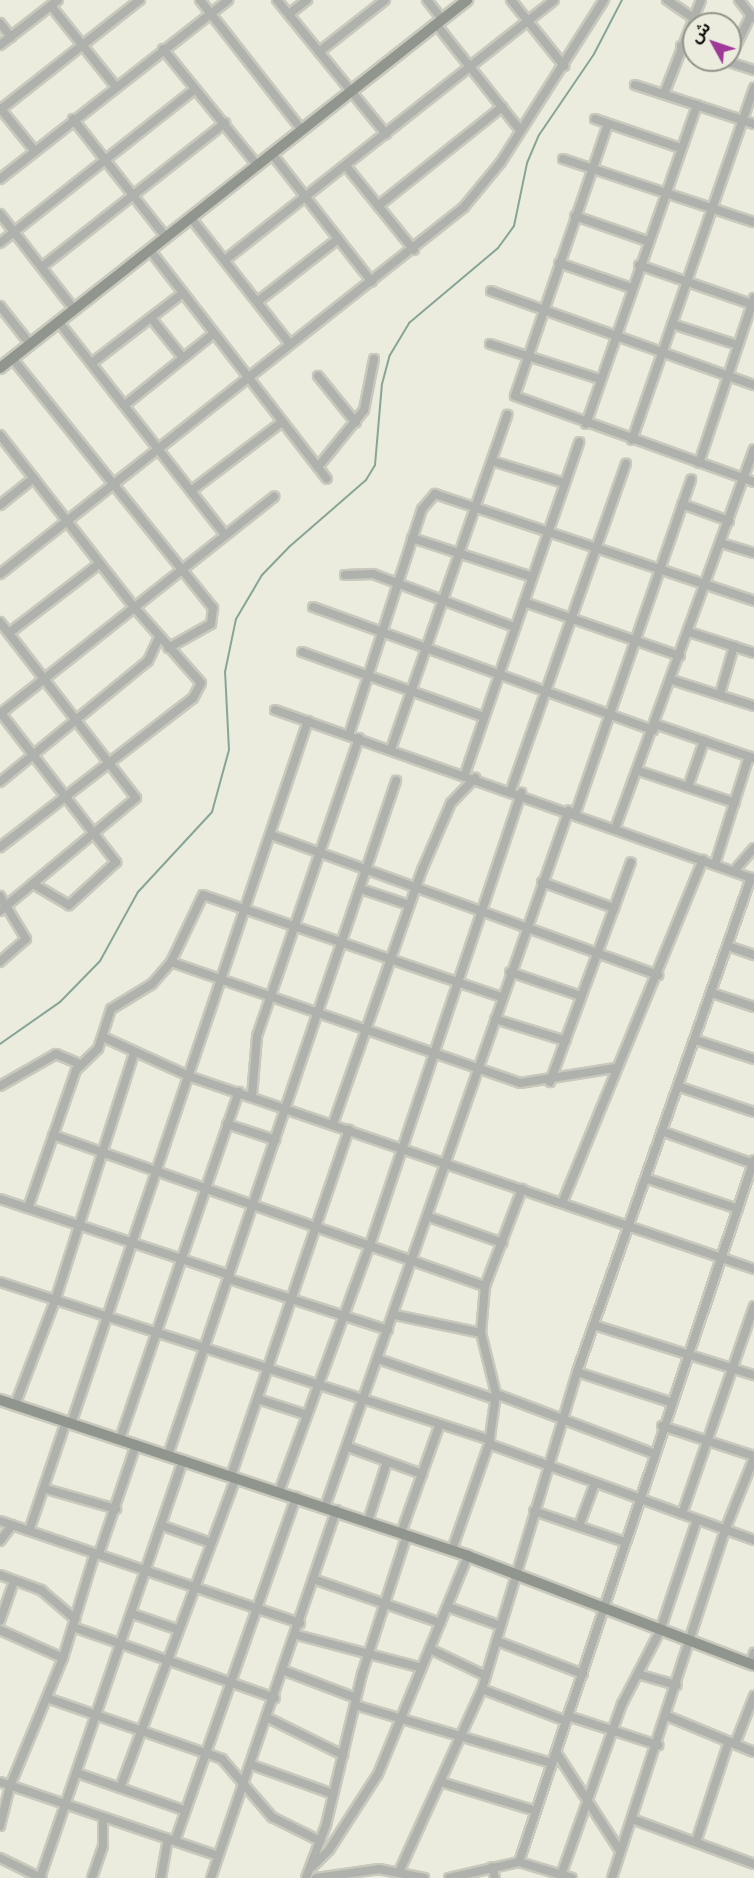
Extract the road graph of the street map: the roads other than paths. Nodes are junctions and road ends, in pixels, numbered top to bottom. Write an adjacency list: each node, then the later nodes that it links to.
1 (58, 0): 15 (street)
2 (140, 0): 26 (street)
3 (200, 0): 17 (street)
4 (228, 0): 17 (street)
5 (277, 0): 18 (street)
6 (307, 0): 18 (street)
7 (385, 0): 29 (street)
8 (427, 0): 21 (street)
9 (467, 0): 21 (street)
10 (511, 0): 20 (street)
11 (554, 0): 20 (street)
12 (604, 0): 31 (street)
13 (667, 0): 16 (street)
14 (738, 0): 19 (street)
15 (51, 6): 24 (street); 26 (street)
16 (684, 12)
17 (211, 13): 28 (street); 47 (street)
18 (289, 14): 29 (street)
19 (752, 17): 23 (street)
20 (528, 21): 30 (street); 31 (street)
21 (439, 22): 30 (street); 36 (street)
22 (0, 23): 24 (street)
23 (742, 31)
24 (11, 37): 25 (street)
25 (0, 45)
26 (82, 45): 33 (street); 40 (street)
27 (681, 46): 37 (street)
28 (164, 49): 33 (street); 35 (street)
29 (319, 52): 36 (street)
30 (470, 66): 39 (street); 49 (street)
31 (564, 66): 48 (street)
32 (635, 85): 37 (street)
33 (115, 86): 41 (street)
34 (754, 87): 43 (street)
35 (195, 89): 44 (street); 54 (street)
36 (351, 92): 47 (street); 49 (street)
37 (664, 94): 38 (street)
38 (697, 105): 43 (street); 50 (street)
39 (502, 107): 48 (street); 62 (street)
40 (0, 109): 51 (street)
41 (73, 119): 51 (street); 54 (street)
42 (595, 119): 45 (street)
43 (743, 120): 46 (street); 63 (street)
44 (225, 123): 55 (street); 60 (street)
45 (608, 124): 50 (street); 57 (street)
46 (754, 124)
47 (302, 130): 52 (street)
48 (520, 130): 74 (street)
49 (386, 134): 56 (street)
50 (680, 148): 59 (street)
51 (34, 150): 58 (street)
52 (272, 154): 55 (street); 61 (street)
53 (563, 159): 57 (street)
54 (105, 160): 60 (street); 68 (street)
55 (257, 165): 66 (street)
56 (346, 166): 61 (street); 62 (street)
57 (592, 168): 59 (street); 65 (street)
58 (0, 178)
59 (665, 190): 63 (street); 71 (street)
60 (134, 196): 69 (street); 78 (street)
61 (306, 197): 70 (street); 75 (street)
62 (378, 206): 74 (street)
63 (712, 207): 67 (street); 79 (street)
64 (0, 214): 68 (street)
65 (575, 216): 71 (street); 76 (street)
66 (191, 218): 69 (street); 75 (street)
67 (754, 222)
68 (14, 232): 72 (street); 78 (street)
69 (166, 237): 73 (street)
70 (338, 239): 80 (street); 84 (street)
71 (647, 241): 77 (street)
72 (0, 243)
73 (150, 249): 83 (street); 87 (street)
74 (414, 250): 80 (street)
75 (225, 260): 84 (street)
76 (559, 263): 81 (street); 88 (street)
77 (639, 265): 79 (street); 81 (street)
78 (42, 267): 87 (street)
79 (686, 281): 85 (street); 91 (street)
80 (372, 282): 94 (street)
81 (631, 288): 93 (street)
82 (491, 291): 88 (street)
83 (183, 293): 89 (street); 92 (street)
84 (257, 302): 94 (street)
85 (753, 303): 97 (street)
86 (0, 306): 95 (street)
87 (74, 309): 90 (street)
88 (543, 310): 93 (street); 99 (street)
89 (151, 318): 101 (street); 103 (street)
90 (58, 321): 95 (street); 103 (street)
91 (672, 324): 97 (street); 98 (street)
92 (213, 334): 101 (street); 105 (street)
93 (614, 336): 98 (street); 108 (street)
94 (289, 343): 105 (street)
95 (30, 344): 100 (street)
96 (490, 344): 99 (street)
97 (738, 345): 107 (street)
98 (662, 353): 107 (street); 116 (street)
99 (527, 356): 108 (street); 114 (street)
100 (12, 358): 104 (street); 130 (street)
101 (183, 358): 110 (street)
102 (374, 359): 113 (street)
103 (92, 363): 110 (street)
104 (0, 368)
105 (247, 376): 112 (street); 118 (street)
106 (318, 376): 113 (street)
107 (727, 376): 109 (street); 121 (street)
108 (600, 379): 114 (street)
109 (754, 385)
110 (125, 405): 118 (street)
111 (507, 416): 120 (street)
112 (282, 422): 123 (street); 131 (street)
113 (356, 423): 123 (street)
114 (586, 424): 116 (street)
115 (0, 437): 124 (street)
116 (632, 440): 121 (street)
117 (579, 442): 129 (street)
118 (159, 448): 130 (street); 131 (street)
119 (754, 449): 127 (street)
120 (492, 461): 129 (street); 135 (street)
121 (699, 463): 127 (street)
122 (626, 464): 142 (street)
123 (318, 467): 125 (street)
124 (34, 478): 134 (street); 137 (street)
125 (327, 478)
126 (691, 479): 133 (street)
127 (743, 479): 128 (street); 136 (street)
128 (754, 482)
129 (564, 483): 138 (street)
130 (113, 485): 137 (street); 147 (street)
131 (191, 491): 139 (street)
132 (274, 497): 139 (street)
133 (682, 504): 136 (street); 146 (street)
134 (0, 505)
135 (477, 508): 138 (street); 140 (street); 143 (street)
136 (729, 521): 141 (street)
137 (68, 522): 145 (street); 148 (street)
138 (548, 528): 142 (street); 150 (street)
139 (225, 535): 147 (street)
140 (412, 538): 143 (street); 151 (street)
141 (721, 543): 144 (street); 152 (street)
142 (598, 544): 146 (street); 158 (street)
143 (459, 554): 150 (street); 153 (street)
144 (754, 554)
145 (99, 564): 156 (street); 163 (street)
146 (660, 568): 152 (street); 165 (street)
147 (181, 571): 156 (street); 168 (street)
148 (0, 574)
149 (345, 575): 151 (street)
150 (532, 577): 155 (street)
151 (399, 584): 153 (street); 161 (street)
152 (706, 584): 154 (street); 162 (street)
153 (442, 599): 160 (street); 166 (street)
154 (754, 601)
155 (524, 602): 158 (street); 160 (street)
156 (134, 607): 164 (street); 174 (street)
157 (313, 607): 161 (street)
158 (571, 618): 165 (street); 176 (street)
159 (0, 622): 163 (street)
160 (514, 627): 172 (street)
161 (385, 632): 166 (street); 173 (street)
162 (689, 632): 167 (street); 171 (street)
163 (9, 633): 174 (street)
164 (159, 637): 168 (street); 185 (street)
165 (635, 641): 171 (street); 182 (street)
166 (425, 646): 172 (street); 177 (street)
167 (734, 646): 170 (street); 178 (street)
168 (168, 648): 193 (street)
169 (302, 652): 173 (street)
170 (754, 653)
171 (680, 656): 175 (street)
172 (499, 673): 176 (street); 183 (street)
173 (369, 676): 177 (street); 187 (street)
174 (44, 679): 181 (street); 185 (street)
175 (672, 680): 178 (street); 186 (street)
176 (545, 691): 182 (street); 200 (street)
177 (410, 692): 183 (street); 190 (street)
178 (720, 694): 179 (street)
179 (754, 706)
180 (275, 710): 184 (street)
181 (0, 713): 191 (street)
182 (609, 713): 186 (street); 204 (street)
183 (484, 717): 195 (street)
184 (308, 721): 187 (street); 207 (street)
185 (78, 722): 191 (street); 193 (street)
186 (654, 727): 189 (street); 194 (street)
187 (349, 735): 188 (street)
188 (359, 738): 190 (street); 210 (street)
189 (704, 741): 192 (street); 199 (street)
190 (391, 749): 195 (street)
191 (34, 756): 198 (street); 202 (street)
192 (752, 757): 203 (street)
193 (108, 759): 202 (street); 206 (street)
194 (639, 771): 199 (street); 205 (street)
195 (465, 774): 196 (street)
196 (476, 778): 200 (street); 219 (street)
197 (396, 781): 214 (street)
198 (0, 782)
199 (688, 787): 203 (street)
200 (511, 790): 201 (street)
201 (521, 793): 204 (street); 224 (street)
202 (65, 794): 206 (street); 208 (street)
203 (735, 803): 213 (street)
204 (572, 811): 205 (street); 217 (street)
205 (616, 826): 211 (street)
206 (95, 833): 218 (street); 218 (street)
207 (271, 835): 210 (street); 227 (street)
208 (0, 846)
209 (754, 848): 215 (street)
210 (320, 852): 214 (street); 229 (street)
211 (703, 860): 213 (street); 238 (street)
212 (631, 862): 225 (street)
213 (714, 864): 215 (street)
214 (367, 868): 219 (street); 220 (street)
215 (734, 871): 216 (street)
216 (752, 878): 231 (street)
217 (542, 882): 225 (street); 228 (street)
218 (33, 884): 222 (street)
219 (416, 885): 223 (street); 224 (street)
220 (361, 889): 223 (street); 230 (street)
221 (0, 896): 222 (street)
222 (7, 905): 226 (street); 235 (street)
223 (409, 905): 234 (street)
224 (481, 908): 228 (street); 240 (street)
225 (614, 908): 232 (street)
226 (0, 911)
227 (245, 911): 229 (street); 236 (street); 239 (street)
228 (526, 924): 232 (street); 237 (street)
229 (293, 927): 230 (street); 243 (street)
230 (343, 944): 234 (street); 246 (street)
231 (728, 946): 233 (street); 241 (street)
232 (597, 952): 238 (street); 242 (street)
233 (754, 955)
234 (389, 959): 240 (street); 248 (street)
235 (0, 962)
236 (171, 962): 239 (street); 249 (street)
237 (510, 972): 242 (street); 244 (street)
238 (658, 975): 256 (street)
239 (222, 981): 243 (street); 258 (street)
240 (456, 981): 244 (street); 253 (street)
241 (712, 993): 245 (street); 250 (street)
242 (582, 996): 251 (street)
243 (271, 997): 246 (street); 263 (street)
244 (501, 997): 247 (street)
245 (754, 1007)
246 (321, 1014): 248 (street); 264 (street)
247 (495, 1019): 251 (street); 257 (street)
248 (367, 1030): 253 (street); 267 (street)
249 (103, 1036): 252 (street); 255 (street)
250 (696, 1040): 254 (street); 261 (street)
251 (566, 1041): 259 (street)
252 (134, 1053): 258 (street); 273 (street)
253 (432, 1054): 257 (street); 272 (street)
254 (754, 1059)
255 (80, 1064): 260 (street); 270 (street)
256 (616, 1068): 259 (street); 281 (street)
257 (478, 1069): 259 (street); 275 (street)
258 (191, 1077): 262 (street); 276 (street)
259 (550, 1082)
260 (0, 1086)
261 (680, 1087): 265 (street); 269 (street)
262 (239, 1092): 263 (street); 266 (street)
263 (252, 1096): 264 (street)
264 (286, 1108): 267 (street); 271 (street)
265 (754, 1112)
266 (227, 1124): 271 (street); 278 (street)
267 (333, 1124): 268 (street)
268 (349, 1130): 272 (street); 287 (street)
269 (664, 1132): 274 (street); 277 (street)
270 (53, 1135): 273 (street); 283 (street)
271 (275, 1140): 282 (street)
272 (399, 1148): 275 (street); 291 (street)
273 (102, 1152): 276 (street); 286 (street)
274 (754, 1162): 284 (street)
275 (446, 1164): 279 (street); 285 (street)
276 (155, 1170): 278 (street); 289 (street)
277 (648, 1179): 284 (street); 288 (street)
278 (205, 1189): 282 (street); 293 (street)
279 (522, 1189): 281 (street); 290 (street)
280 (0, 1199): 283 (street)
281 (563, 1201): 288 (street)
282 (252, 1204): 287 (street); 296 (street)
283 (28, 1208): 286 (street)
284 (738, 1209): 292 (street)
285 (429, 1217): 290 (street); 294 (street)
286 (78, 1224): 289 (street); 300 (street)
287 (319, 1227): 291 (street); 299 (street)
288 (632, 1227): 292 (street); 305 (street)
289 (130, 1243): 293 (street); 304 (street)
290 (503, 1243): 298 (street)
291 (370, 1245): 294 (street); 302 (street)
292 (722, 1258): 295 (street); 310 (street)
293 (181, 1259): 296 (street); 308 (street)
294 (414, 1259): 298 (street); 303 (street)
295 (754, 1269)
296 (230, 1277): 299 (street); 309 (street)
297 (0, 1283): 300 (street)
298 (486, 1286): 307 (street)
299 (293, 1299): 302 (street); 313 (street)
300 (55, 1301): 304 (street); 322 (street)
301 (754, 1306): 312 (street)
302 (344, 1314): 306 (street); 316 (street)
303 (395, 1315): 306 (street); 307 (street)
304 (107, 1319): 308 (street); 325 (street)
305 (594, 1325): 310 (street); 314 (street)
306 (388, 1330): 311 (street)
307 (481, 1333): 317 (street)
308 (155, 1335): 309 (street); 328 (street)
309 (204, 1350): 313 (street); 334 (street)
310 (687, 1354): 312 (street); 321 (street)
311 (378, 1359): 317 (street); 320 (street)
312 (734, 1369): 315 (street); 330 (street)
313 (269, 1371): 316 (street); 319 (street)
314 (577, 1372): 321 (street); 324 (street)
315 (754, 1376)
316 (316, 1388): 320 (street); 323 (street)
317 (495, 1396): 324 (street); 329 (street)
318 (0, 1400): 322 (street)
319 (261, 1400): 323 (street); 340 (street)
320 (364, 1402): 326 (street); 332 (street)
321 (670, 1402): 327 (street)
322 (15, 1405): 325 (street)
323 (306, 1415): 343 (street)
324 (564, 1422): 333 (street); 338 (street)
325 (69, 1423): 328 (street); 342 (street)
326 (439, 1426): 329 (street); 339 (street)
327 (662, 1426): 330 (street); 333 (street)
328 (120, 1439): 331 (street)
329 (489, 1442): 338 (street); 363 (street)
330 (707, 1442): 335 (street); 349 (street)
331 (135, 1445): 334 (street); 346 (street)
332 (348, 1447): 337 (street); 347 (street)
333 (652, 1453): 345 (street)
334 (168, 1455): 336 (street)
335 (754, 1457): 356 (street)
336 (183, 1460): 340 (street); 354 (street)
337 (387, 1462): 339 (street); 352 (street)
338 (549, 1465): 341 (street); 348 (street)
339 (422, 1474): 358 (street)
340 (233, 1477): 343 (street); 362 (street)
341 (595, 1483): 345 (street); 355 (street)
342 (46, 1489): 346 (street); 357 (street)
343 (279, 1492): 344 (street)
344 (296, 1497): 347 (street); 374 (street)
345 (640, 1500): 349 (street); 361 (street)
346 (116, 1509): 364 (street)
347 (331, 1509): 352 (street); 369 (street)
348 (534, 1511): 355 (street); 367 (street)
349 (682, 1514): 350 (street)
350 (697, 1520): 356 (street); 384 (street)
351 (0, 1521): 353 (street)
352 (368, 1521): 358 (street)
353 (12, 1525): 357 (street); 360 (street)
354 (163, 1526): 362 (street); 366 (street)
355 (579, 1526): 361 (street)
356 (725, 1530): 359 (street); 387 (street)
357 (29, 1531): 364 (street)
358 (404, 1534): 363 (street); 372 (street)
359 (754, 1540)
360 (0, 1541)
361 (626, 1542): 375 (street)
362 (211, 1543): 371 (street)
363 (452, 1550): 365 (street)
364 (97, 1554): 366 (street); 378 (street)
365 (468, 1556): 367 (street); 373 (street)
366 (147, 1571): 371 (street); 376 (street)
367 (516, 1574): 375 (street); 381 (street)
368 (0, 1575): 370 (street)
369 (313, 1578): 372 (street); 379 (street)
370 (14, 1581): 377 (street); 378 (street)
371 (193, 1587): 374 (street); 382 (street)
372 (384, 1602): 380 (street); 391 (street)
373 (448, 1606): 380 (street); 381 (street)
374 (256, 1608): 379 (street); 400 (street)
375 (602, 1610): 384 (street); 397 (street)
376 (133, 1614): 382 (street); 388 (street)
377 (0, 1621)
378 (74, 1623): 388 (street); 392 (street)
379 (300, 1623): 385 (street)
380 (441, 1623): 389 (street)
381 (501, 1626): 386 (street)
382 (176, 1629): 393 (street)
383 (0, 1630): 392 (street)
384 (660, 1631): 387 (street); 398 (street)
385 (297, 1635): 391 (street); 396 (street)
386 (497, 1641): 397 (street); 399 (street)
387 (692, 1642): 394 (street); 401 (street)
388 (122, 1643): 393 (street); 407 (street)
389 (430, 1649): 395 (street); 399 (street)
390 (754, 1653): 394 (street)
391 (369, 1655): 395 (street); 406 (street)
392 (63, 1658): 404 (street)
393 (165, 1659): 400 (street); 412 (street)
394 (752, 1665)
395 (422, 1668): 411 (street)
396 (285, 1671): 405 (street); 406 (street)
397 (583, 1674): 410 (street)
398 (641, 1675): 401 (street); 413 (street)
399 (486, 1676): 402 (street)
400 (229, 1683): 405 (street); 419 (street)
401 (677, 1685): 408 (street)
402 (482, 1689): 410 (street); 414 (street)
403 (754, 1696): 415 (street)
404 (46, 1698): 407 (street); 427 (street)
405 (274, 1698): 409 (street)
406 (355, 1702): 411 (street); 420 (street)
407 (97, 1715): 412 (street); 423 (street)
408 (667, 1716): 415 (street); 416 (street)
409 (268, 1718): 420 (street); 422 (street)
410 (567, 1719): 413 (street); 417 (street)
411 (398, 1720): 414 (street); 446 (street)
412 (140, 1730): 419 (street); 428 (street)
413 (613, 1731): 416 (street); 430 (street)
414 (461, 1737): 421 (street); 425 (street)
415 (732, 1743): 418 (street); 439 (street)
416 (658, 1745): 435 (street)
417 (556, 1752): 421 (street); 430 (street)
418 (754, 1752)
419 (206, 1753): 426 (street); 432 (street)
420 (343, 1755): 429 (street)
421 (551, 1763): 433 (street)
422 (252, 1765): 426 (street); 429 (street)
423 (76, 1773): 428 (street); 431 (street)
424 (0, 1782): 427 (street)
425 (441, 1782): 433 (street); 447 (street)
426 (245, 1783): 438 (street); 441 (street)
427 (10, 1786): 431 (street); 436 (street)
428 (120, 1788): 432 (street)
429 (333, 1794): 438 (street)
430 (588, 1799): 440 (street); 448 (street)
431 (66, 1805): 434 (street); 449 (street)
432 (183, 1810): 437 (street)
433 (536, 1811): 443 (street)
434 (103, 1818): 437 (street); 450 (street)
435 (632, 1820): 439 (street); 440 (street)
436 (0, 1826)
437 (172, 1840): 441 (street); 451 (street)
438 (320, 1841): 446 (street)
439 (696, 1842): 444 (street)
440 (620, 1851): 459 (street)
441 (218, 1856): 452 (street)
442 (0, 1858): 449 (street)
443 (519, 1862): 445 (street); 448 (street)
444 (754, 1864)
445 (492, 1867): 456 (street); 457 (street)
446 (311, 1868): 453 (street)
447 (399, 1872): 454 (street); 455 (street)
448 (560, 1876): 458 (street)
449 (41, 1878)
450 (92, 1878)
451 (161, 1878)
452 (211, 1878)
453 (306, 1878)
454 (316, 1878)
455 (424, 1878)
456 (449, 1878)
457 (495, 1878)
458 (572, 1878)
459 (612, 1878)

